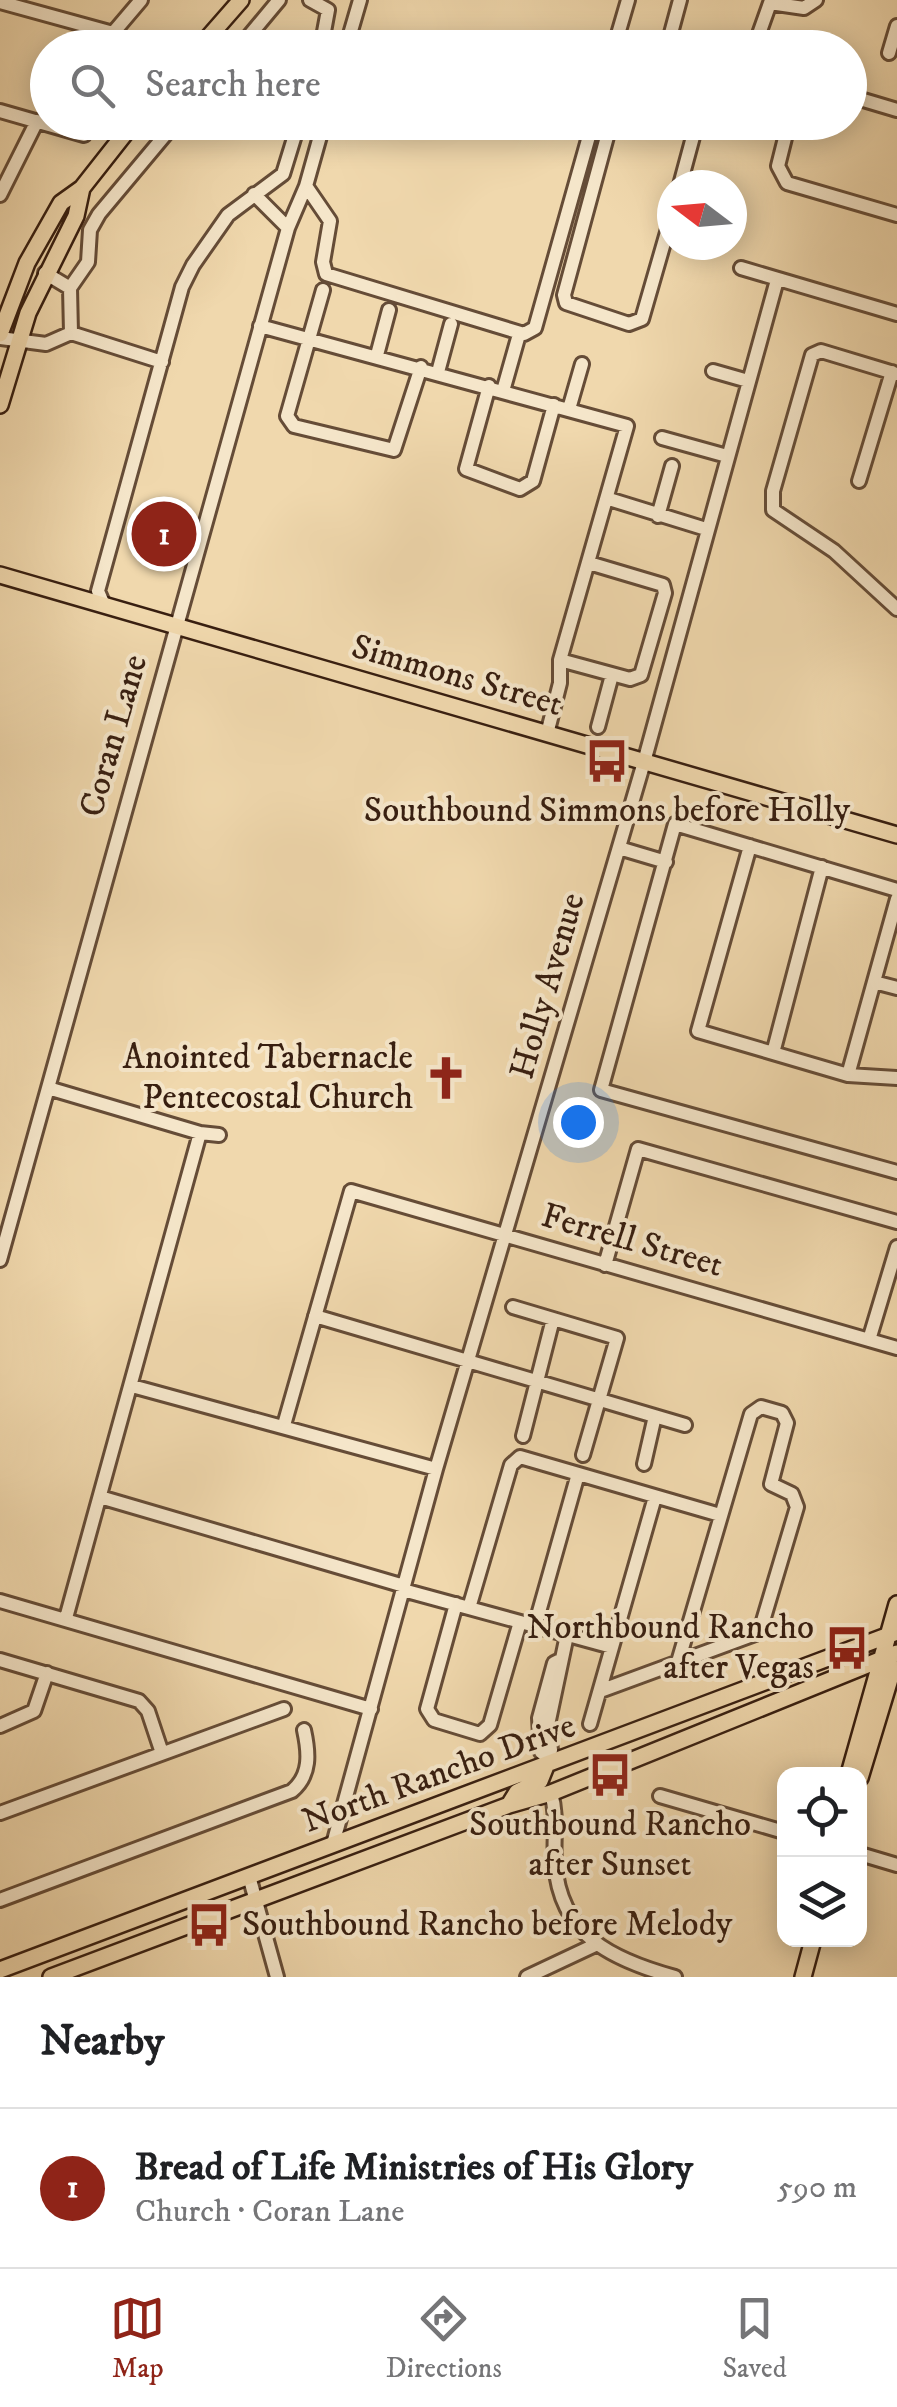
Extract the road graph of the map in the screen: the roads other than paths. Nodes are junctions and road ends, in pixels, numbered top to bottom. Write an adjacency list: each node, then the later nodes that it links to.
1 (142, 0): 13 (street)
2 (241, 0): 14 (main road)
3 (279, 0): 15 (street)
4 (310, 0): 16 (street)
5 (360, 0): 17 (street)
6 (628, 0): 18 (street)
7 (680, 0): 19 (street)
8 (0, 2): 9 (street)
9 (18, 3): 12 (street)
10 (814, 3): 20 (street)
11 (897, 26): 21 (street)
12 (100, 30)
13 (116, 30)
14 (215, 30)
15 (254, 30)
16 (324, 30)
17 (351, 30)
18 (619, 30)
19 (672, 30)
20 (760, 30)
21 (889, 53)
22 (867, 101): 23 (street)
23 (897, 110)
24 (0, 111): 25 (street)
25 (30, 119)
26 (30, 133): 38 (street)
27 (120, 140): 37 (main road)
28 (161, 140): 46 (street)
29 (294, 140): 39 (street)
30 (319, 140): 36 (street, Coran Lane)
31 (588, 140): 36 (street)
32 (606, 140): 42 (street)
33 (692, 140): 35 (street)
34 (784, 140): 40 (street)
35 (684, 170)
36 (306, 186): 41 (street, Coran Lane)
37 (82, 188): 44 (main road); 53 (main road)
38 (0, 194)
39 (254, 194): 41 (street); 58 (street)
40 (897, 215)
41 (288, 228): 51 (street, Coran Lane)
42 (660, 260)
43 (741, 268): 45 (street)
44 (45, 274): 46 (street); 56 (main road)
45 (778, 280): 49 (street); 64 (street, Holly Avenue)
46 (70, 288): 52 (street)
47 (323, 290): 54 (street)
48 (388, 310): 57 (street)
49 (897, 314)
50 (452, 324): 62 (street)
51 (260, 326): 54 (street); 80 (street, Coran Lane)
52 (71, 333): 56 (street); 58 (street)
53 (0, 336): 56 (street)
54 (311, 338): 57 (street); 60 (street)
55 (518, 338): 65 (street)
56 (19, 341): 66 (main road)
57 (377, 356): 60 (street)
58 (162, 362): 78 (street)
59 (582, 364): 68 (street)
60 (421, 367): 62 (street)
61 (713, 371): 64 (street)
62 (438, 372): 65 (street)
63 (895, 373): 72 (street); 79 (street)
64 (748, 381): 70 (street, Holly Avenue)
65 (496, 388): 67 (street); 67 (street)
66 (0, 405)
67 (554, 405): 68 (street)
68 (569, 410): 73 (street)
69 (662, 438): 70 (street)
70 (727, 456): 75 (street, Holly Avenue)
71 (672, 466): 74 (street)
72 (858, 481)
73 (608, 499): 74 (street); 76 (street)
74 (658, 516): 75 (street)
75 (706, 529): 85 (street, Holly Avenue)
76 (589, 563): 81 (street); 82 (street)
77 (0, 576): 78 (main road, Simmons Street)
78 (101, 597): 80 (main road, Simmons Street)
79 (897, 609)
80 (177, 625): 84 (main road, Simmons Street); 98 (street, Coran Lane)
81 (560, 660): 82 (street); 84 (street)
82 (612, 675): 83 (street)
83 (598, 727)
84 (548, 734): 85 (main road, Simmons Street)
85 (644, 762): 86 (main road, Simmons Street); 88 (street, Holly Avenue)
86 (897, 836)
87 (750, 846): 89 (street); 90 (street); 95 (street)
88 (620, 848): 89 (street); 103 (street, Holly Avenue)
89 (666, 862): 101 (street)
90 (822, 867): 91 (street); 95 (street)
91 (897, 890)
92 (897, 899): 93 (street)
93 (874, 982): 94 (street); 96 (street)
94 (897, 988)
95 (773, 1053): 96 (street)
96 (848, 1075): 97 (street)
97 (897, 1078)
98 (48, 1088): 99 (street); 105 (street, Coran Lane)
99 (200, 1133): 100 (street); 114 (street)
100 (219, 1135)
101 (897, 1172)
102 (897, 1222): 106 (street)
103 (506, 1236): 106 (street, Ferrell Street); 108 (street, Ferrell Street); 112 (street, Holly Avenue)
104 (897, 1247): 110 (street)
105 (0, 1260)
106 (605, 1265): 110 (street, Ferrell Street)
107 (513, 1307): 109 (street)
108 (315, 1316): 112 (street); 118 (street)
109 (553, 1319): 113 (street); 115 (street)
110 (869, 1340): 111 (street, Ferrell Street)
111 (897, 1348)
112 (470, 1364): 113 (street); 122 (street, Holly Avenue)
113 (537, 1382): 115 (street); 119 (street)
114 (132, 1386): 118 (street); 124 (street)
115 (599, 1400): 116 (street); 120 (street)
116 (655, 1416): 117 (street); 121 (street)
117 (685, 1424)
118 (284, 1425): 122 (street)
119 (523, 1436)
120 (583, 1455)
121 (644, 1464)
122 (436, 1470): 127 (street, Holly Avenue)
123 (578, 1474): 125 (street); 130 (street); 133 (street)
124 (100, 1496): 127 (street); 131 (street)
125 (655, 1497): 126 (street); 136 (street)
126 (720, 1515): 139 (street); 139 (street)
127 (404, 1588): 130 (street); 144 (street, Holly Avenue)
128 (0, 1602): 131 (street)
129 (897, 1604): 134 (main road)
130 (463, 1606): 132 (street); 132 (street)
131 (66, 1618): 144 (street)
132 (520, 1622): 133 (street)
133 (535, 1626): 135 (street)
134 (892, 1634): 137 (main road); 149 (main road, North Rancho Drive)
135 (568, 1635): 136 (street); 151 (street)
136 (612, 1647): 142 (street)
137 (892, 1656): 141 (main road, North Rancho Drive); 143 (main road); 153 (main road)
138 (0, 1660): 140 (street)
139 (678, 1662): 142 (street)
140 (47, 1673): 147 (street); 150 (street)
141 (844, 1676): 143 (main road); 154 (main road, North Rancho Drive)
142 (600, 1690): 146 (street)
143 (870, 1700): 152 (main road)
144 (371, 1708): 159 (street, Holly Avenue)
145 (284, 1709): 150 (street)
146 (590, 1724)
147 (0, 1726)
148 (304, 1730): 163 (street)
149 (590, 1750): 151 (main road, North Rancho Drive); 154 (main road)
150 (162, 1753): 157 (street)
151 (546, 1761): 156 (main road); 159 (main road, North Rancho Drive)
152 (851, 1767)
153 (863, 1767)
154 (552, 1794): 156 (main road, North Rancho Drive); 165 (street)
155 (660, 1796): 158 (street)
156 (509, 1804): 164 (main road, North Rancho Drive)
157 (0, 1813)
158 (777, 1830)
159 (333, 1844): 162 (main road, North Rancho Drive)
160 (867, 1856): 161 (street)
161 (897, 1865)
162 (249, 1876): 164 (street); 166 (main road, North Rancho Drive)
163 (0, 1900)
164 (255, 1900): 170 (main road, North Rancho Drive); 171 (street)
165 (594, 1945): 169 (street); 172 (street)
166 (58, 1947): 168 (main road, North Rancho Drive); 170 (street)
167 (811, 1947): 174 (main road)
168 (0, 1970)
169 (629, 1971): 173 (street)
170 (62, 1975)
171 (277, 1977)
172 (527, 1977)
173 (675, 1977)
174 (803, 1977)

